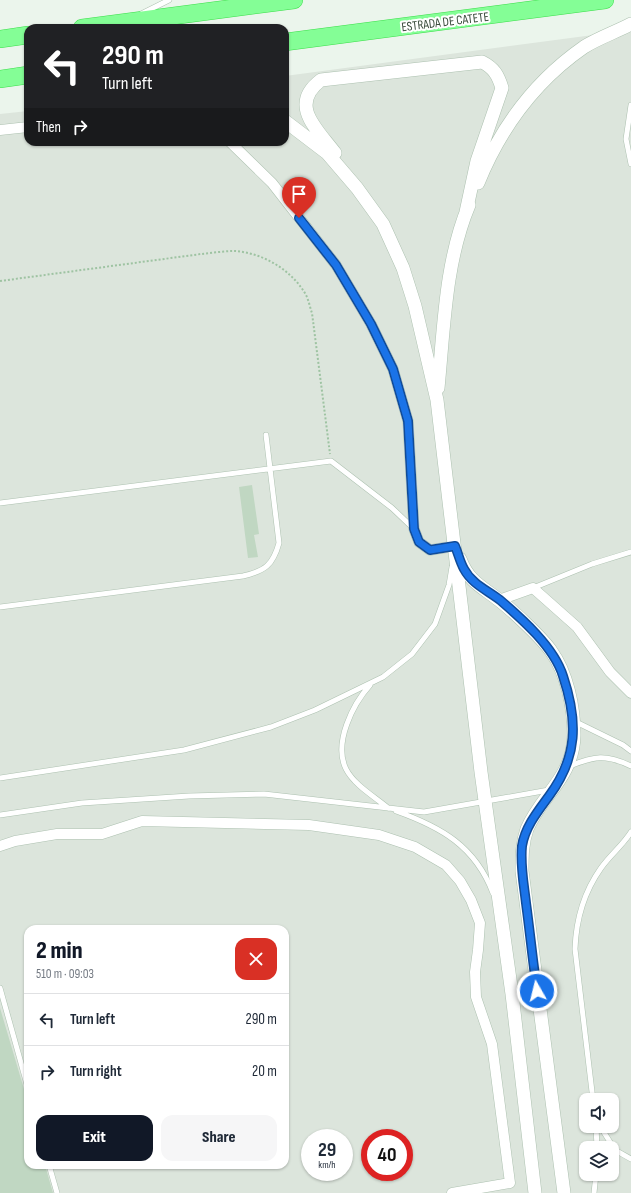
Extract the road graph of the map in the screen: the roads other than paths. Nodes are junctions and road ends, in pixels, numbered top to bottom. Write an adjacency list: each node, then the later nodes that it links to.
1 (169, 0): 4 (lane)
2 (294, 0): 4 (highway)
3 (605, 0): 9 (highway, ESTRADA DE CATETE)
4 (122, 23): 5 (highway)
5 (114, 24)
6 (631, 24): 19 (street)
7 (24, 35): 8 (highway)
8 (0, 38)
9 (289, 41)
10 (24, 76): 11 (highway)
11 (0, 80): 12 (street)
12 (24, 81)
13 (631, 105): 18 (lane)
14 (289, 124): 20 (street)
15 (24, 127): 16 (street)
16 (0, 130)
17 (234, 146): 25 (street)
18 (631, 164)
19 (466, 212): 20 (street); 21 (street)
20 (383, 224): 21 (street)
21 (437, 400): 26 (street)
22 (266, 435): 23 (lane)
23 (271, 468): 24 (lane); 25 (lane); 30 (lane)
24 (0, 503)
25 (414, 529): 26 (street)
26 (455, 546): 29 (street); 31 (lane); 39 (street)
27 (631, 552): 28 (lane)
28 (533, 588): 29 (street); 32 (street)
29 (499, 600): 33 (street)
30 (0, 607)
31 (372, 682): 37 (lane); 40 (lane)
32 (631, 693)
33 (572, 720): 34 (lane); 36 (street)
34 (631, 751)
35 (631, 766): 36 (lane)
36 (567, 768): 38 (street)
37 (0, 778)
38 (554, 789): 39 (lane); 55 (street)
39 (485, 803): 40 (lane); 44 (street)
40 (389, 808): 41 (lane); 44 (lane)
41 (0, 815)
42 (631, 832): 47 (lane)
43 (0, 846): 53 (street)
44 (500, 914): 54 (street)
45 (0, 988): 46 (lane)
46 (24, 1074)
47 (592, 1093)
48 (604, 1133): 49 (lane)
49 (631, 1159)
50 (50, 1169): 52 (lane)
51 (595, 1181): 56 (lane)
52 (57, 1193)
53 (452, 1193)
54 (535, 1193)
55 (564, 1193)
56 (594, 1193)

